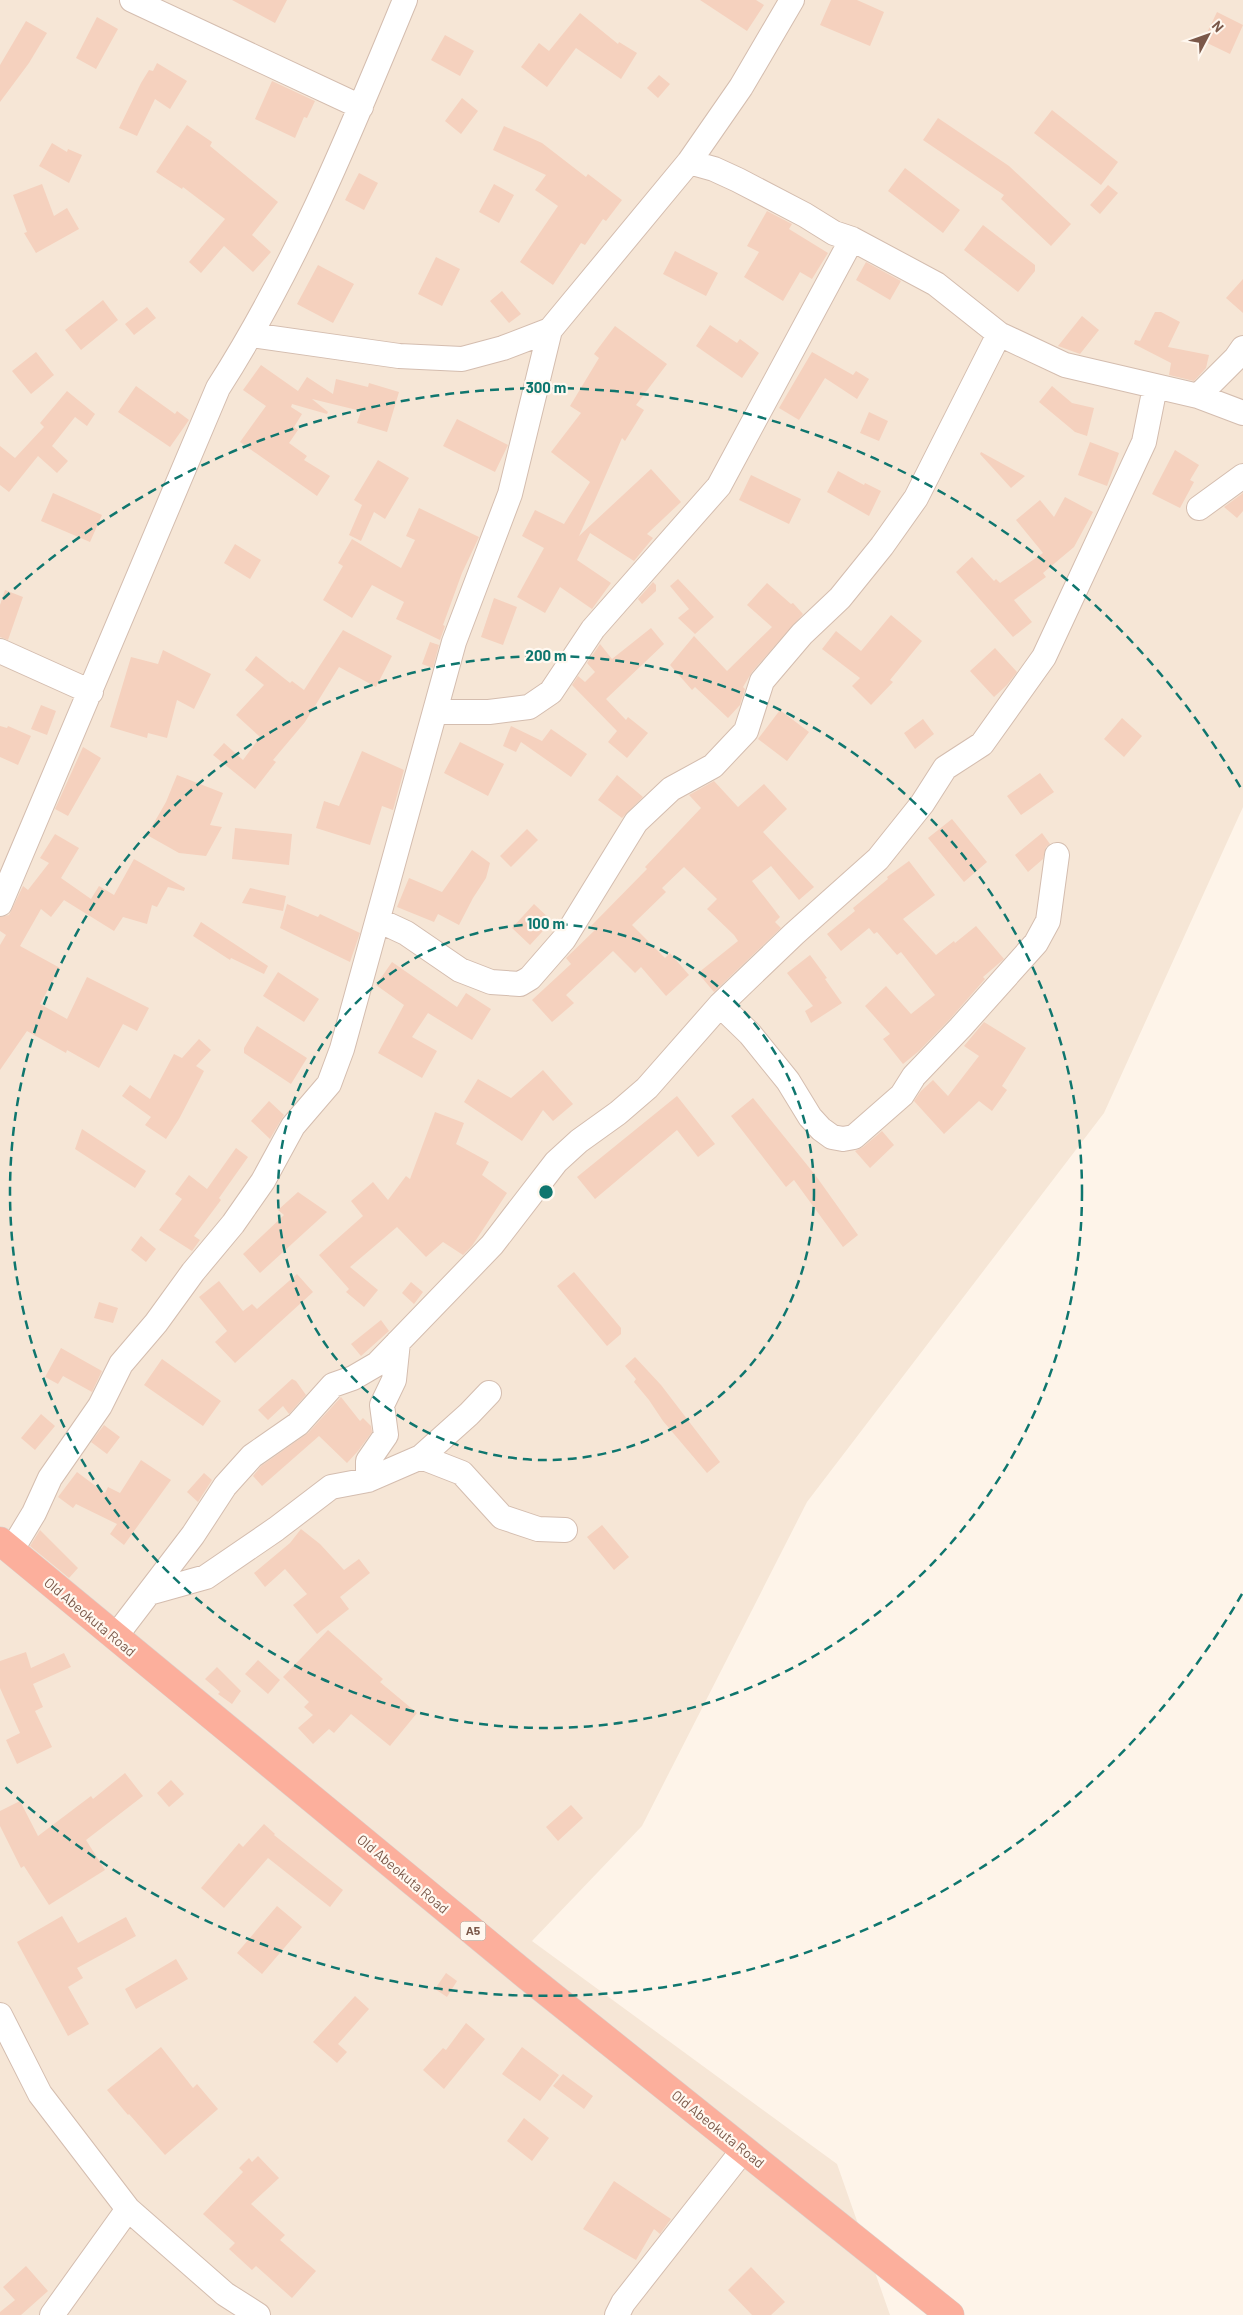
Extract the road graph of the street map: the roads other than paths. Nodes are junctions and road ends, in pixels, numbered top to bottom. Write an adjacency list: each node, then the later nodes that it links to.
1 (132, 0): 4 (street)
2 (405, 0): 4 (street)
3 (792, 0): 5 (street)
4 (361, 107): 9 (street)
5 (689, 162): 6 (street); 7 (street)
6 (852, 239): 8 (street); 18 (street)
7 (550, 330): 9 (street); 18 (street)
8 (999, 334): 11 (street); 21 (street)
9 (252, 335): 17 (street)
10 (1243, 348): 12 (street)
11 (1155, 388): 12 (street); 22 (street)
12 (1198, 396): 13 (street)
13 (1243, 413)
14 (1243, 476): 15 (street)
15 (1198, 508)
16 (0, 651): 17 (street)
17 (91, 692): 20 (street)
18 (435, 712): 21 (street)
19 (1057, 855): 22 (street)
20 (0, 904)
21 (378, 920): 28 (street)
22 (720, 1005): 23 (street)
23 (398, 1342): 26 (street); 29 (street)
24 (489, 1393): 25 (street)
25 (421, 1458): 26 (street); 27 (street)
26 (368, 1480): 29 (street)
27 (565, 1530)
28 (6, 1546): 30 (highway, Old Abeokuta Road / A5)
29 (149, 1593): 30 (street)
30 (115, 1637): 32 (highway, Old Abeokuta Road / A5)
31 (0, 2015): 33 (street)
32 (744, 2149): 36 (street); 37 (highway, Old Abeokuta Road / A5)
33 (128, 2209): 34 (street); 35 (street)
34 (52, 2315)
35 (258, 2315)
36 (617, 2315)
37 (950, 2315)

